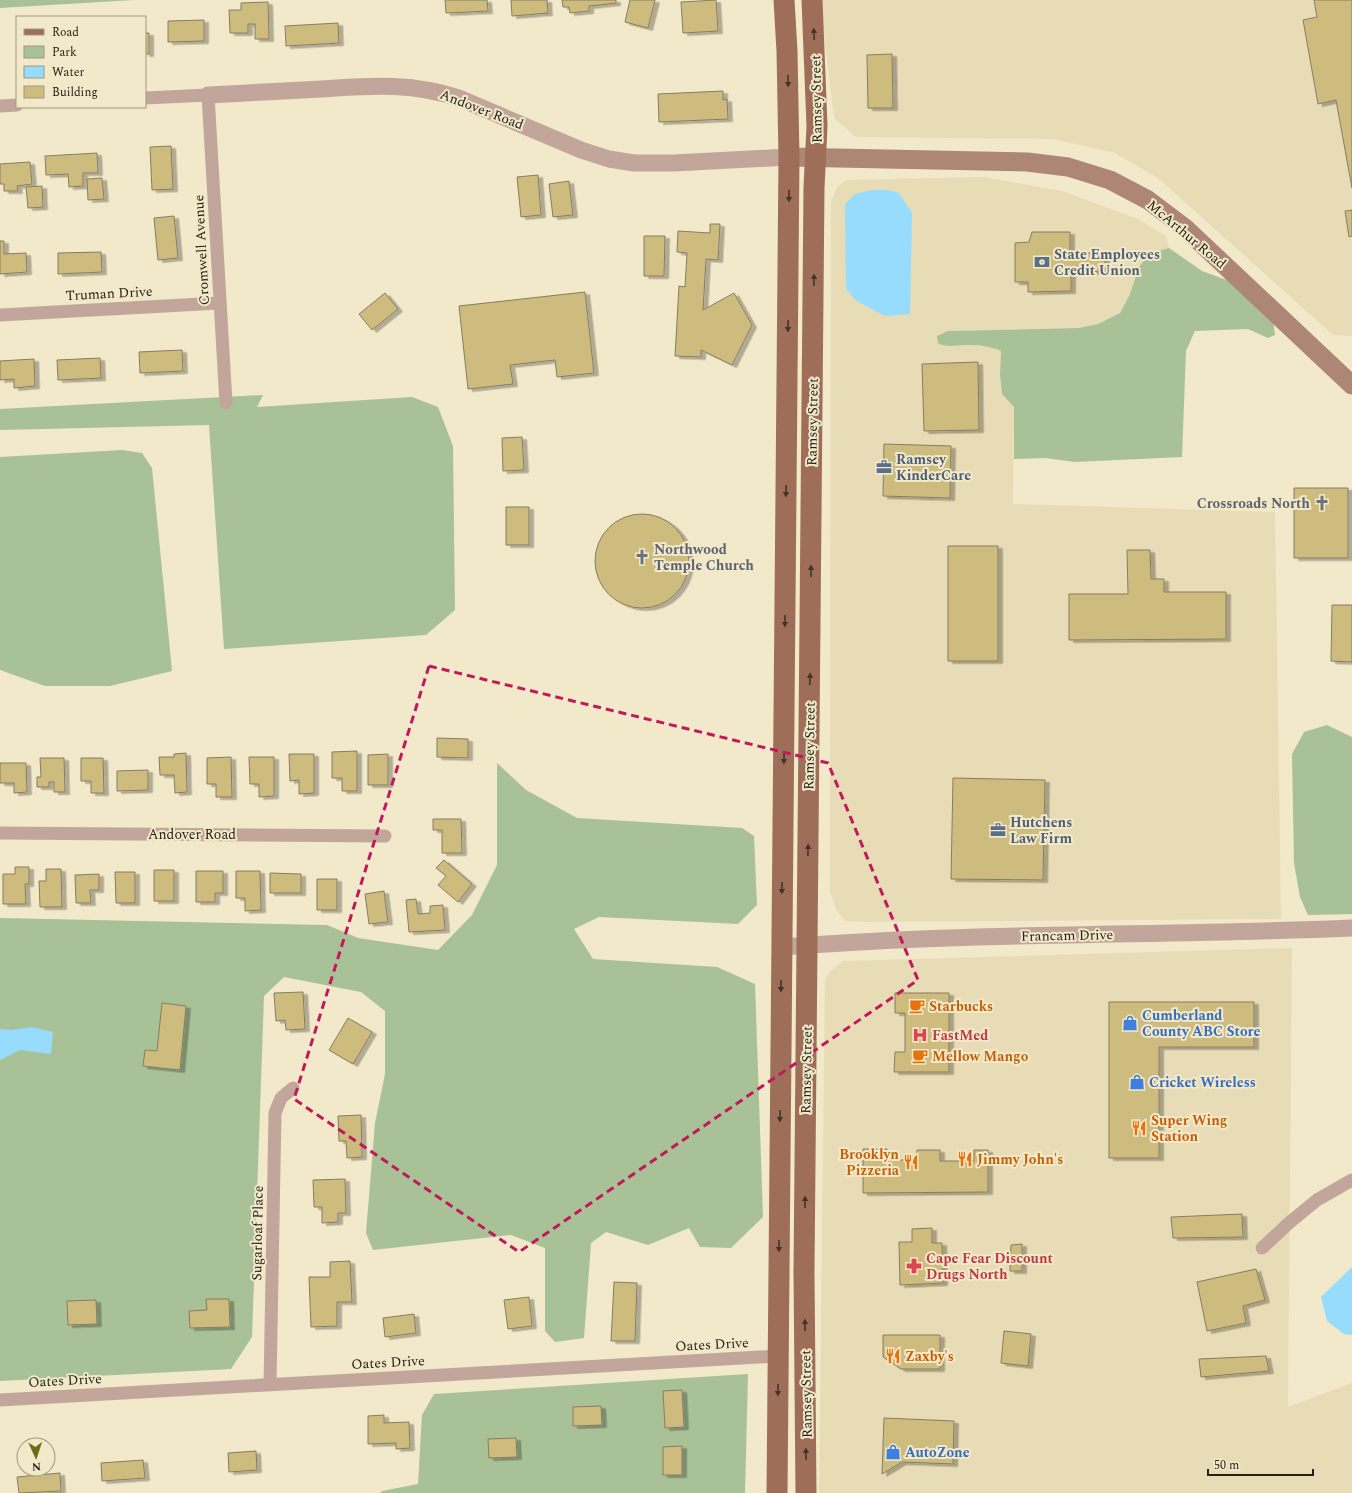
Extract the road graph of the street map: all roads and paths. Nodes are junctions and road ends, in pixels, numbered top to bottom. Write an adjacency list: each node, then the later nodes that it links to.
1 (784, 0): 7 (main road, Ramsey Street, one-way to 7)
2 (812, 0): 8 (main road, Ramsey Street, one-way to 2)
3 (208, 95): 4 (street, Andover Road); 7 (street, Andover Road); 9 (street, Cromwell Avenue)
4 (146, 98)
5 (16, 105): 6 (street)
6 (0, 106)
7 (789, 157): 8 (main road, McArthur Road); 17 (main road, Ramsey Street, one-way to 17)
8 (816, 157): 11 (main road, McArthur Road); 16 (main road, Ramsey Street, one-way to 8)
9 (220, 303): 10 (street, Truman Drive); 12 (street, Cromwell Avenue)
10 (0, 315)
11 (1352, 385)
12 (226, 403)
13 (0, 833): 14 (street, Andover Road)
14 (385, 836)
15 (1352, 928): 16 (street, Francam Drive)
16 (807, 945): 17 (street, Francam Drive); 25 (main road, Ramsey Street, one-way to 16)
17 (782, 947): 21 (main road, Ramsey Street, one-way to 21)
18 (293, 1088): 22 (street, Sugarloaf Place)
19 (1352, 1180): 20 (street)
20 (1262, 1248)
21 (778, 1356): 22 (street, Oates Drive); 24 (main road, Ramsey Street, one-way to 24)
22 (270, 1385): 23 (street, Oates Drive)
23 (0, 1400)
24 (777, 1493)
25 (806, 1493)

